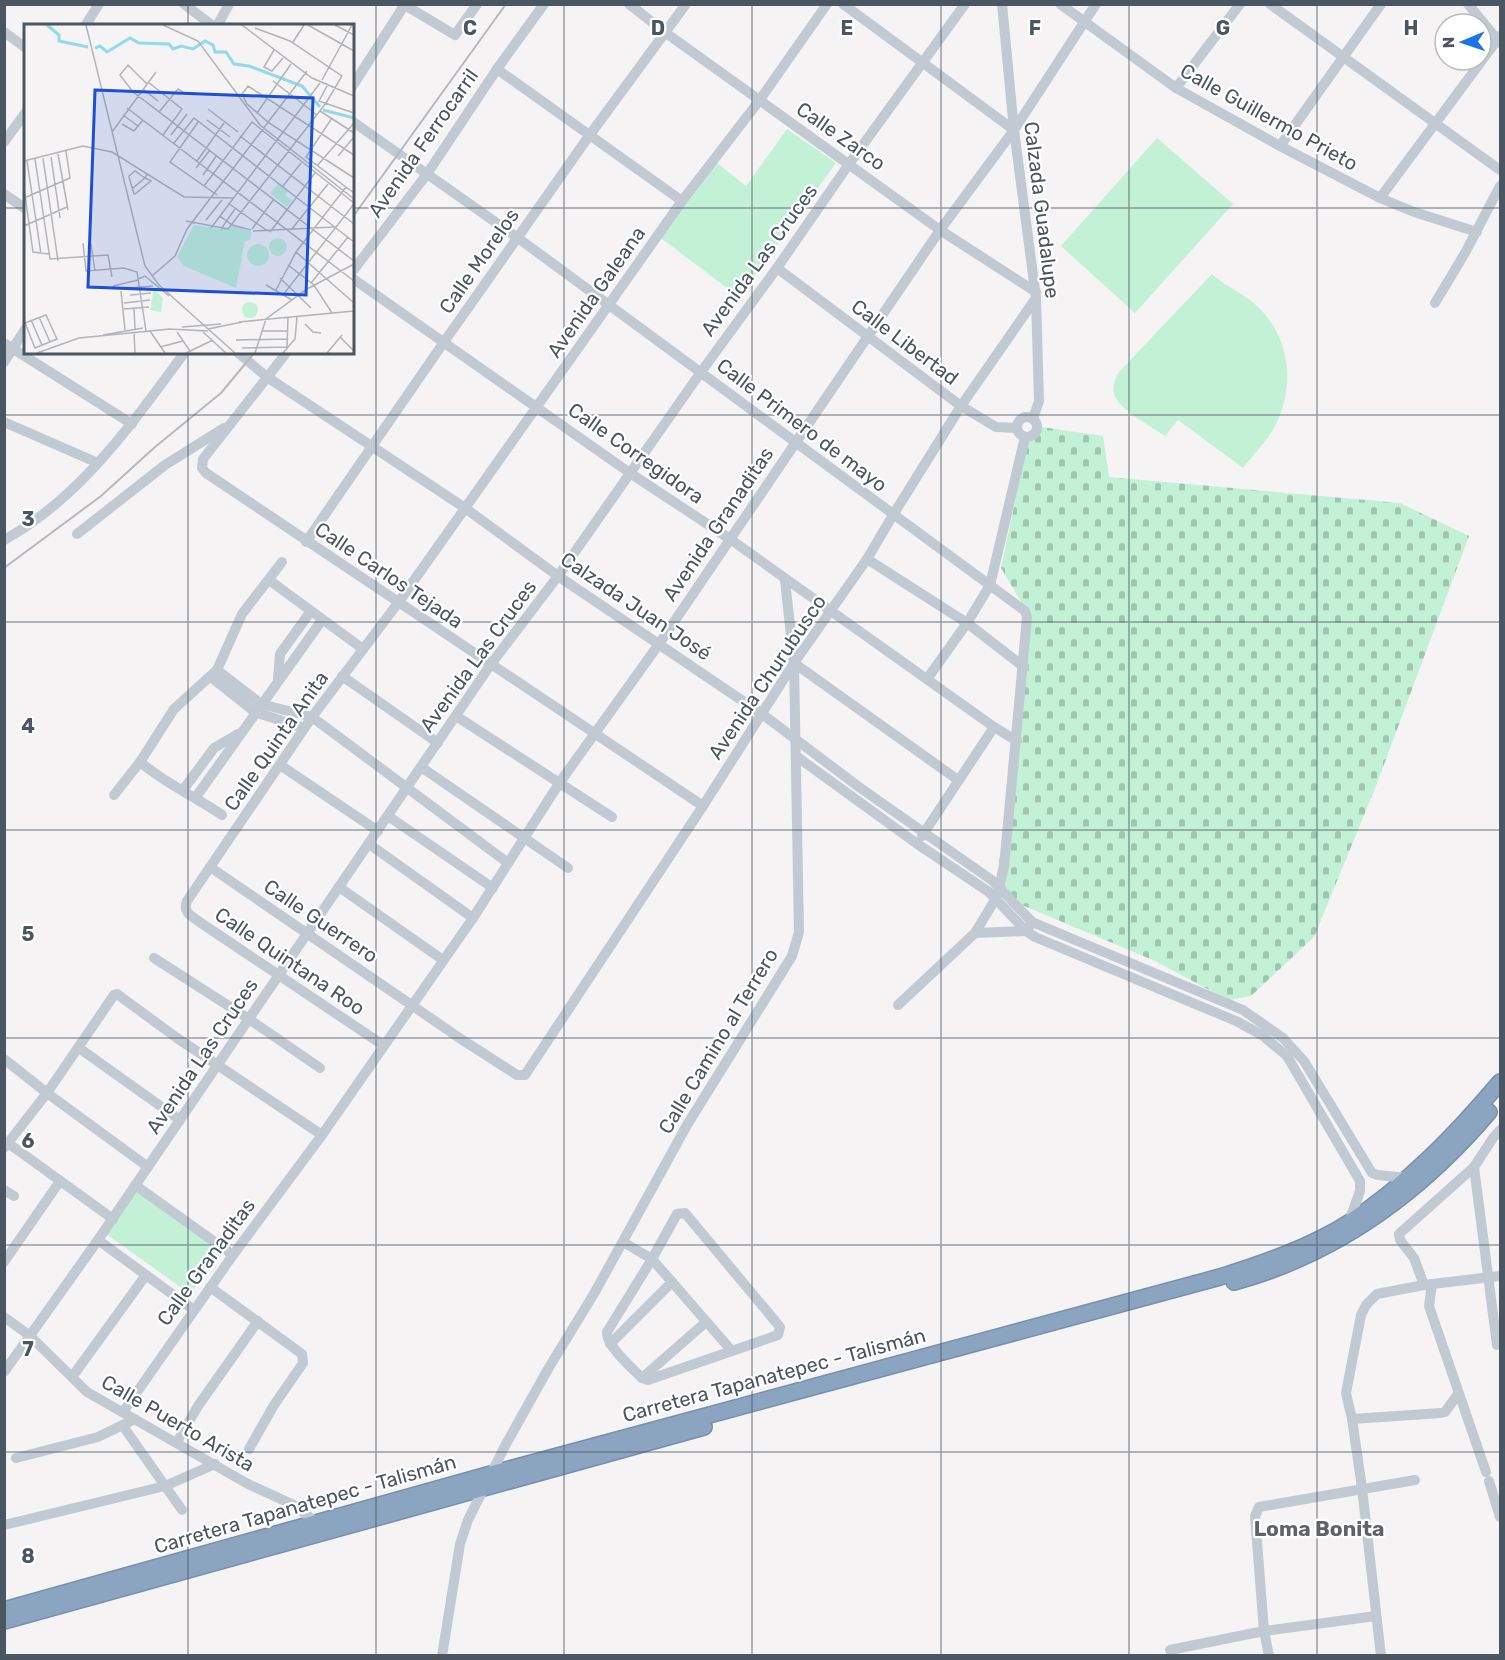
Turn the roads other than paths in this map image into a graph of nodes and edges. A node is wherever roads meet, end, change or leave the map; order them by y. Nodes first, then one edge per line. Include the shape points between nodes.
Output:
1 (99, 4) edge
2 (184, 4) edge
3 (229, 4) edge
4 (477, 4) edge
5 (544, 4) edge
6 (629, 4) edge
7 (686, 4) edge
8 (827, 4) edge
9 (843, 4) edge
10 (965, 4) edge
11 (1002, 4) edge
12 (1060, 4) edge
13 (1096, 4) edge
14 (1240, 4) edge
15 (1270, 4) edge
16 (1381, 4) edge
17 (1468, 4) edge
18 (404, 5) edge
19 (1083, 22) junction
20 (86, 24) edge
21 (212, 24) edge
22 (216, 24) edge
23 (4, 32) edge
24 (666, 33) junction
25 (1499, 40) edge
26 (24, 47) edge
27 (1343, 57) junction
28 (924, 62) junction
29 (497, 69) junction
30 (354, 84) edge
31 (1176, 88) junction
32 (759, 101) junction
33 (24, 115) edge
34 (354, 123) edge
35 (1434, 124) junction
36 (1014, 130) junction
37 (589, 136) junction
38 (4, 142) edge
39 (1280, 146) junction
40 (849, 164) junction
41 (1500, 170) edge
42 (427, 174) junction
43 (1500, 186) edge
44 (4, 194) edge
45 (1380, 198) junction
46 (682, 201) junction
47 (24, 208) edge
48 (940, 230) junction
49 (1477, 232) junction
50 (518, 238) junction
51 (777, 268) junction
52 (354, 269) edge
53 (354, 279) edge
54 (1036, 295) junction
55 (1435, 303) dead end
56 (609, 306) junction
57 (24, 330) edge
58 (868, 337) junction
59 (444, 342) junction
60 (9, 346) edge
61 (184, 354) edge
62 (239, 354) edge
63 (285, 354) edge
64 (4, 362) edge
65 (701, 372) junction
66 (267, 377) junction
67 (537, 406) junction
68 (961, 406) junction
69 (1033, 419) junction
70 (234, 421) junction
71 (4, 422) edge
72 (132, 424) junction
73 (1021, 432) junction
74 (795, 443) junction
75 (372, 446) junction
76 (98, 463) junction
77 (630, 473) junction
78 (465, 508) junction
79 (892, 515) junction
80 (77, 534) dead end
81 (730, 539) junction
82 (4, 540) edge
83 (306, 542) junction
84 (867, 559) junction
85 (282, 562) dead end
86 (558, 576) junction
87 (269, 580) junction
88 (785, 580) junction
89 (990, 585) junction
90 (398, 603) junction
91 (311, 611) junction
92 (832, 612) junction
93 (321, 620) junction
94 (967, 622) junction
95 (659, 644) junction
96 (363, 649) junction
97 (794, 663) junction
98 (491, 664) junction
99 (1024, 667) junction
100 (214, 674) junction
101 (342, 676) junction
102 (927, 679) junction
103 (278, 681) junction
104 (258, 708) junction
105 (762, 714) junction
106 (456, 716) junction
107 (312, 717) junction
108 (994, 727) junction
109 (304, 728) junction
110 (241, 732) junction
111 (595, 735) junction
112 (795, 740) junction
113 (1017, 741) junction
114 (438, 743) junction
115 (795, 756) junction
116 (140, 762) junction
117 (280, 765) junction
118 (421, 767) junction
119 (958, 780) junction
120 (560, 782) junction
121 (406, 789) junction
122 (183, 790) junction
123 (114, 795) dead end
124 (196, 797) junction
125 (703, 806) junction
126 (222, 815) dead end
127 (388, 816) junction
128 (612, 816) dead end
129 (378, 831) junction
130 (925, 832) junction
131 (525, 838) junction
132 (916, 843) junction
133 (369, 844) junction
134 (508, 863) junction
135 (210, 867) junction
136 (568, 868) dead end
137 (1000, 886) junction
138 (339, 887) junction
139 (493, 888) junction
140 (1002, 900) junction
141 (187, 901) joint
142 (473, 918) junction
143 (1029, 926) junction
144 (308, 933) junction
145 (975, 933) junction
146 (154, 958) dead end
147 (443, 960) junction
148 (279, 975) junction
149 (412, 1004) junction
150 (897, 1005) dead end
151 (249, 1019) junction
152 (383, 1045) junction
153 (79, 1048) junction
154 (4, 1059) edge
155 (217, 1065) junction
156 (320, 1068) dead end
157 (525, 1075) joint
158 (1500, 1082) edge
159 (47, 1093) junction
160 (1500, 1098) edge
161 (180, 1120) junction
162 (4, 1128) edge
163 (1500, 1130) edge
164 (322, 1135) junction
165 (9, 1142) edge
166 (148, 1167) junction
167 (1474, 1167) junction
168 (1372, 1173) junction
169 (1408, 1178) junction
170 (1360, 1180) junction
171 (60, 1181) junction
172 (135, 1185) junction
173 (112, 1219) junction
174 (1349, 1222) junction
175 (98, 1240) junction
176 (623, 1242) junction
177 (232, 1255) junction
178 (652, 1259) junction
179 (4, 1262) edge
180 (146, 1275) junction
181 (1500, 1276) edge
182 (1487, 1278) junction
183 (672, 1282) junction
184 (1428, 1285) junction
185 (210, 1287) junction
186 (194, 1310) junction
187 (4, 1317) edge
188 (258, 1322) junction
189 (706, 1322) junction
190 (29, 1335) junction
191 (610, 1344) junction
192 (1497, 1345) dead end
193 (731, 1350) junction
194 (4, 1372) edge
195 (72, 1377) junction
196 (642, 1378) junction
197 (1458, 1394) junction
198 (123, 1412) junction
199 (135, 1419) junction
200 (1352, 1419) junction
201 (123, 1426) junction
202 (177, 1443) junction
203 (249, 1449) dead end
204 (16, 1458) dead end
205 (215, 1464) junction
206 (1415, 1480) dead end
207 (488, 1481) junction
208 (165, 1486) junction
209 (1362, 1488) junction
210 (182, 1510) dead end
211 (1500, 1517) edge
212 (317, 1523) junction
213 (4, 1525) edge
214 (4, 1610) edge
215 (1377, 1616) junction
216 (4, 1621) edge
217 (1264, 1631) junction
218 (1170, 1650) dead end
219 (442, 1656) edge
220 (1269, 1656) edge
221 (1381, 1656) edge

1 - 20 street
2 - 21 street
3 - 22 street
4 - 18 street via 455,35
5 - 29 street, Avenida Ferrocarril
6 - 24 street, Calle Zarco
7 - 24 street, Calle Morelos
8 - 32 street, Avenida Galeana
9 - 28 street
10 - 28 street, Avenida Las Cruces
11 - 36 street, Calzada Guadalupe
12 - 19 street, Calle Guillermo Prieto
13 - 19 street, Avenida Granaditas
14 - 31 street
15 - 27 street
16 - 27 street
17 - 25 street
18 - 30 street
19 - 31 street, Calle Guillermo Prieto
19 - 36 street, Avenida Granaditas
23 - 26 street
24 - 32 street, Calle Zarco
24 - 37 street, Calle Morelos
25 - 35 street
27 - 35 street
27 - 39 street
28 - 36 street
28 - 40 street, Avenida Las Cruces
29 - 37 street
29 - 42 street, Avenida Ferrocarril
31 - 39 street, Calle Guillermo Prieto
32 - 40 street, Calle Zarco
32 - 46 street, Avenida Galeana
33 - 38 street
34 - 42 street, Calle Primero de mayo
35 - 41 street
35 - 45 street
36 - 48 street, Avenida Granaditas
36 - 54 street, Calzada Guadalupe
37 - 46 street
37 - 50 street, Calle Morelos
39 - 45 street, Calle Guillermo Prieto
40 - 48 street, Calle Zarco
40 - 51 street, Avenida Las Cruces
42 - 50 street, Calle Primero de mayo
42 - 52 street, Avenida Ferrocarril
43 - 49 street
44 - 47 street
45 - 49 street, Calle Guillermo Prieto
46 - 56 street, Avenida Galeana
48 - 54 street, Calle Zarco
48 - 58 street, Avenida Granaditas
49 - 55 street
50 - 56 street, Calle Primero de mayo
50 - 59 street, Calle Morelos
51 - 58 street, Calle Libertad
51 - 65 street, Avenida Las Cruces
53 - 59 street, Calle Corregidora
54 - 68 street, Avenida Churubusco
54 - 69 street, Calzada Guadalupe via 1039,401
56 - 65 street, Calle Primero de mayo
56 - 67 street, Avenida Galeana
57 - 60 street
58 - 68 street, Calle Libertad
58 - 74 street, Avenida Granaditas
59 - 67 street, Calle Corregidora
59 - 75 street, Calle Morelos
60 - 64 street
60 - 72 street
61 - 72 street
62 - 66 street, Calzada Juan José
63 - 66 street
65 - 74 street, Calle Primero de mayo
65 - 77 street, Avenida Las Cruces
66 - 70 street
66 - 75 street, Calzada Juan José
67 - 77 street, Calle Corregidora
67 - 78 street, Avenida Galeana
68 - 73 street, Calle Libertad via 996,427
68 - 79 street, Avenida Churubusco
69 - 73 street via 1021,419
69 - 73 street via 1036,431 1031,436
70 - 80 street via 165,465
70 - 83 street, Calle Carlos Tejada via 202,459 202,468
71 - 76 street
72 - 76 street
73 - 89 street
74 - 79 street, Calle Primero de mayo
74 - 81 street, Avenida Granaditas
75 - 78 street, Calzada Juan José
75 - 83 street, Calle Morelos
76 - 82 street via 64,499
77 - 81 street, Calle Corregidora
77 - 86 street, Avenida Las Cruces
78 - 86 street, Calzada Juan José
78 - 90 street, Avenida Galeana
79 - 84 street, Avenida Churubusco
79 - 89 street, Calle Primero de mayo
81 - 88 street, Calle Corregidora
81 - 95 street, Avenida Granaditas
83 - 90 street, Calle Carlos Tejada
84 - 92 street, Avenida Churubusco
84 - 94 street
85 - 87 street
86 - 95 street, Calzada Juan José
86 - 98 street, Avenida Las Cruces
87 - 91 street
87 - 100 street via 242,614
88 - 92 street, Calle Corregidora
88 - 97 street, Calle Camino al Terrero
89 - 94 street
89 - 99 street, Calle Primero de mayo via 1028,617
90 - 96 street, Calle Quinta Anita
90 - 98 street, Calle Carlos Tejada
91 - 93 street
91 - 103 street via 280,654
92 - 97 street, Avenida Churubusco
92 - 102 street, Calle Corregidora
93 - 96 street
93 - 103 street
94 - 99 street
94 - 102 street
95 - 105 street, Calzada Juan José
95 - 111 street, Avenida Granaditas
96 - 101 street, Calle Quinta Anita
97 - 105 street, Avenida Churubusco
97 - 112 street, Calle Camino al Terrero
97 - 119 street
98 - 106 street, Avenida Las Cruces
98 - 111 street, Calle Carlos Tejada
99 - 113 street
100 - 104 street
100 - 116 street via 174,709
101 - 107 street, Calle Quinta Anita
101 - 114 street
102 - 108 street, Calle Corregidora
103 - 104 street
104 - 107 street
104 - 109 street
104 - 110 street
105 - 112 street, Calzada Juan José
105 - 125 street, Avenida Churubusco
106 - 114 street, Avenida Las Cruces
106 - 120 street
107 - 109 street, Calle Quinta Anita
107 - 121 street
108 - 113 street, Calle Corregidora
108 - 119 street
109 - 117 street, Calle Quinta Anita
110 - 122 street via 214,748
110 - 124 street
111 - 120 street, Avenida Granaditas
111 - 125 street, Calle Carlos Tejada
112 - 115 street, Calle Camino al Terrero
112 - 130 street, Calzada Juan José
113 - 137 street
114 - 118 street, Avenida Las Cruces
115 - 132 street
115 - 176 street, Calle Camino al Terrero via 799,932 792,956 687,1125
116 - 122 street
116 - 123 street
117 - 129 street
117 - 135 street, Calle Quinta Anita
118 - 121 street, Avenida Las Cruces
118 - 131 street
119 - 130 street
120 - 128 street
120 - 131 street, Avenida Granaditas
121 - 127 street, Avenida Las Cruces
121 - 134 street
122 - 124 street
124 - 126 street
125 - 157 street, Avenida Churubusco
127 - 129 street, Avenida Las Cruces
127 - 139 street
129 - 133 street, Avenida Las Cruces
130 - 132 street
130 - 137 street, Calzada Juan José
131 - 134 street, Avenida Granaditas
131 - 136 street
132 - 140 street
133 - 138 street, Avenida Las Cruces
133 - 142 street
134 - 139 street, Avenida Granaditas
135 - 141 street, Calle Quinta Anita
135 - 144 street, Calle Guerrero
137 - 140 street
138 - 144 street, Avenida Las Cruces
138 - 147 street
139 - 142 street, Avenida Granaditas
140 - 143 street
140 - 145 street
141 - 148 street, Calle Quintana Roo via 184,907 193,917
142 - 147 street, Avenida Granaditas
143 - 145 street
143 - 168 street via 1243,1010 1282,1038 1304,1061
143 - 170 street via 1035,937 1262,1035 1287,1056
144 - 148 street, Avenida Las Cruces
144 - 149 street, Calle Guerrero
145 - 150 street
146 - 151 street
147 - 149 street, Avenida Granaditas
148 - 151 street, Avenida Las Cruces
148 - 152 street, Calle Quintana Roo
149 - 152 street, Avenida Granaditas
149 - 157 street, Calle Guerrero via 517,1075
151 - 155 street, Avenida Las Cruces
151 - 156 street
152 - 164 street, Calle Granaditas
153 - 155 street via 117,994
153 - 159 street
153 - 161 street
154 - 159 street
155 - 161 street, Avenida Las Cruces
155 - 164 street
158 - 169 highway, Carretera Tapanatepec - Talismán via 1468,1120
159 - 165 street
159 - 166 street
160 - 207 highway, Carretera Tapanatepec - Talismán via 1465,1140 1406,1196 1321,1250 1255,1277
161 - 166 street, Avenida Las Cruces
162 - 165 street
163 - 167 street
164 - 177 street, Calle Granaditas
165 - 171 street
166 - 172 street, Avenida Las Cruces
167 - 182 street
167 - 184 street via 1399,1234
168 - 169 street
168 - 170 street
169 - 174 highway, Carretera Tapanatepec - Talismán
170 - 174 street
171 - 173 street
171 - 179 street
172 - 173 street, Avenida Las Cruces
172 - 177 street
173 - 175 street, Avenida Las Cruces
174 - 207 highway, Carretera Tapanatepec - Talismán via 1261,1264 1220,1277
175 - 180 street
175 - 190 street, Avenida Las Cruces
176 - 178 street
176 - 207 street, Calle Camino al Terrero
177 - 185 street, Calle Granaditas
178 - 183 street
178 - 191 street via 607,1332
178 - 193 street via 677,1214 685,1213 780,1327 778,1335
180 - 186 street
180 - 195 street
181 - 182 street
182 - 184 street
182 - 192 street
183 - 189 street
183 - 191 street
184 - 197 street via 1429,1306
184 - 200 street via 1377,1294 1360,1315 1346,1393
185 - 186 street, Calle Granaditas
185 - 188 street
186 - 198 street, Calle Granaditas
187 - 190 street, Calle Puerto Arista
188 - 202 street via 198,1406
188 - 203 street via 302,1354 303,1364
189 - 193 street
189 - 196 street
190 - 194 street, Avenida Las Cruces
190 - 195 street, Calle Puerto Arista
191 - 196 street
193 - 196 street via 648,1380
195 - 198 street, Calle Puerto Arista via 87,1392
197 - 200 street via 1441,1413
197 - 211 street
198 - 199 street, Calle Puerto Arista
199 - 201 street
199 - 202 street, Calle Puerto Arista
200 - 209 street
201 - 204 street via 98,1437
201 - 208 street
202 - 205 street, Calle Puerto Arista
205 - 208 street
205 - 212 street, Calle Puerto Arista via 294,1505
206 - 209 street
207 - 212 highway, Carretera Tapanatepec - Talismán
207 - 216 highway, Carretera Tapanatepec - Talismán
207 - 219 street, Calle Camino al Terrero via 460,1544
208 - 210 street
208 - 213 street
209 - 215 street
209 - 217 street via 1259,1508 1255,1516
212 - 214 highway, Carretera Tapanatepec - Talismán
215 - 217 street
215 - 221 street
217 - 218 street
217 - 220 street

